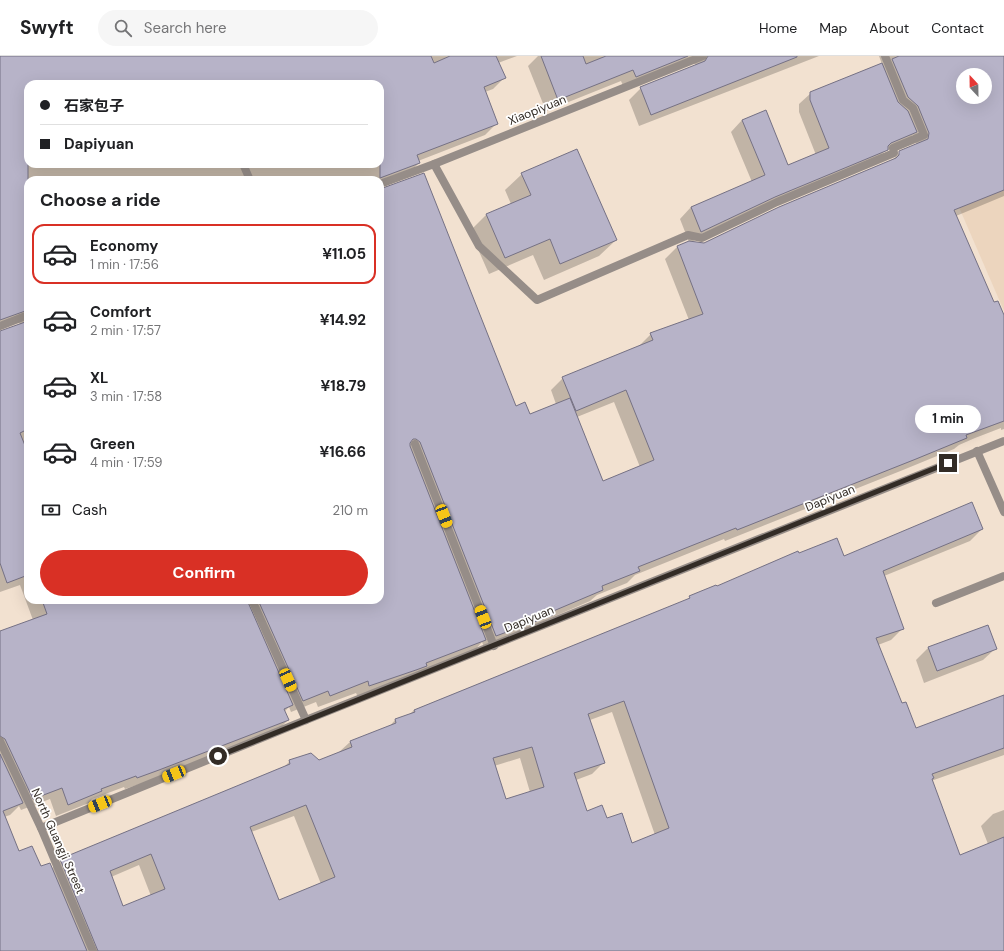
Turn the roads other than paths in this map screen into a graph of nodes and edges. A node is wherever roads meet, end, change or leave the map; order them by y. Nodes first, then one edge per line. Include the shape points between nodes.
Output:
1 (703, 56) edge
2 (885, 56) edge
3 (434, 164) junction
4 (384, 183) edge
5 (24, 317) edge
6 (0, 326) edge
7 (1004, 441) edge
8 (415, 444) dead end
9 (977, 452) junction
10 (1003, 508) edge
11 (1004, 576) edge
12 (936, 603) dead end
13 (254, 604) edge
14 (494, 646) junction
15 (306, 720) junction
16 (0, 741) edge
17 (41, 828) junction
18 (93, 951) edge

1 - 3 street, Xiaopiyuan
2 - 3 street via 903,100 913,108 924,135 893,148 894,153 777,202 702,238 688,235 537,300 479,246
3 - 4 street, Xiaopiyuan
5 - 6 street
7 - 9 street, Dapiyuan
8 - 14 street
9 - 10 street
9 - 14 street, Dapiyuan
11 - 12 street
13 - 15 street
14 - 15 street, Dapiyuan
15 - 17 street, Dapiyuan
16 - 17 street, North Guangji Street
17 - 18 street, North Guangji Street

